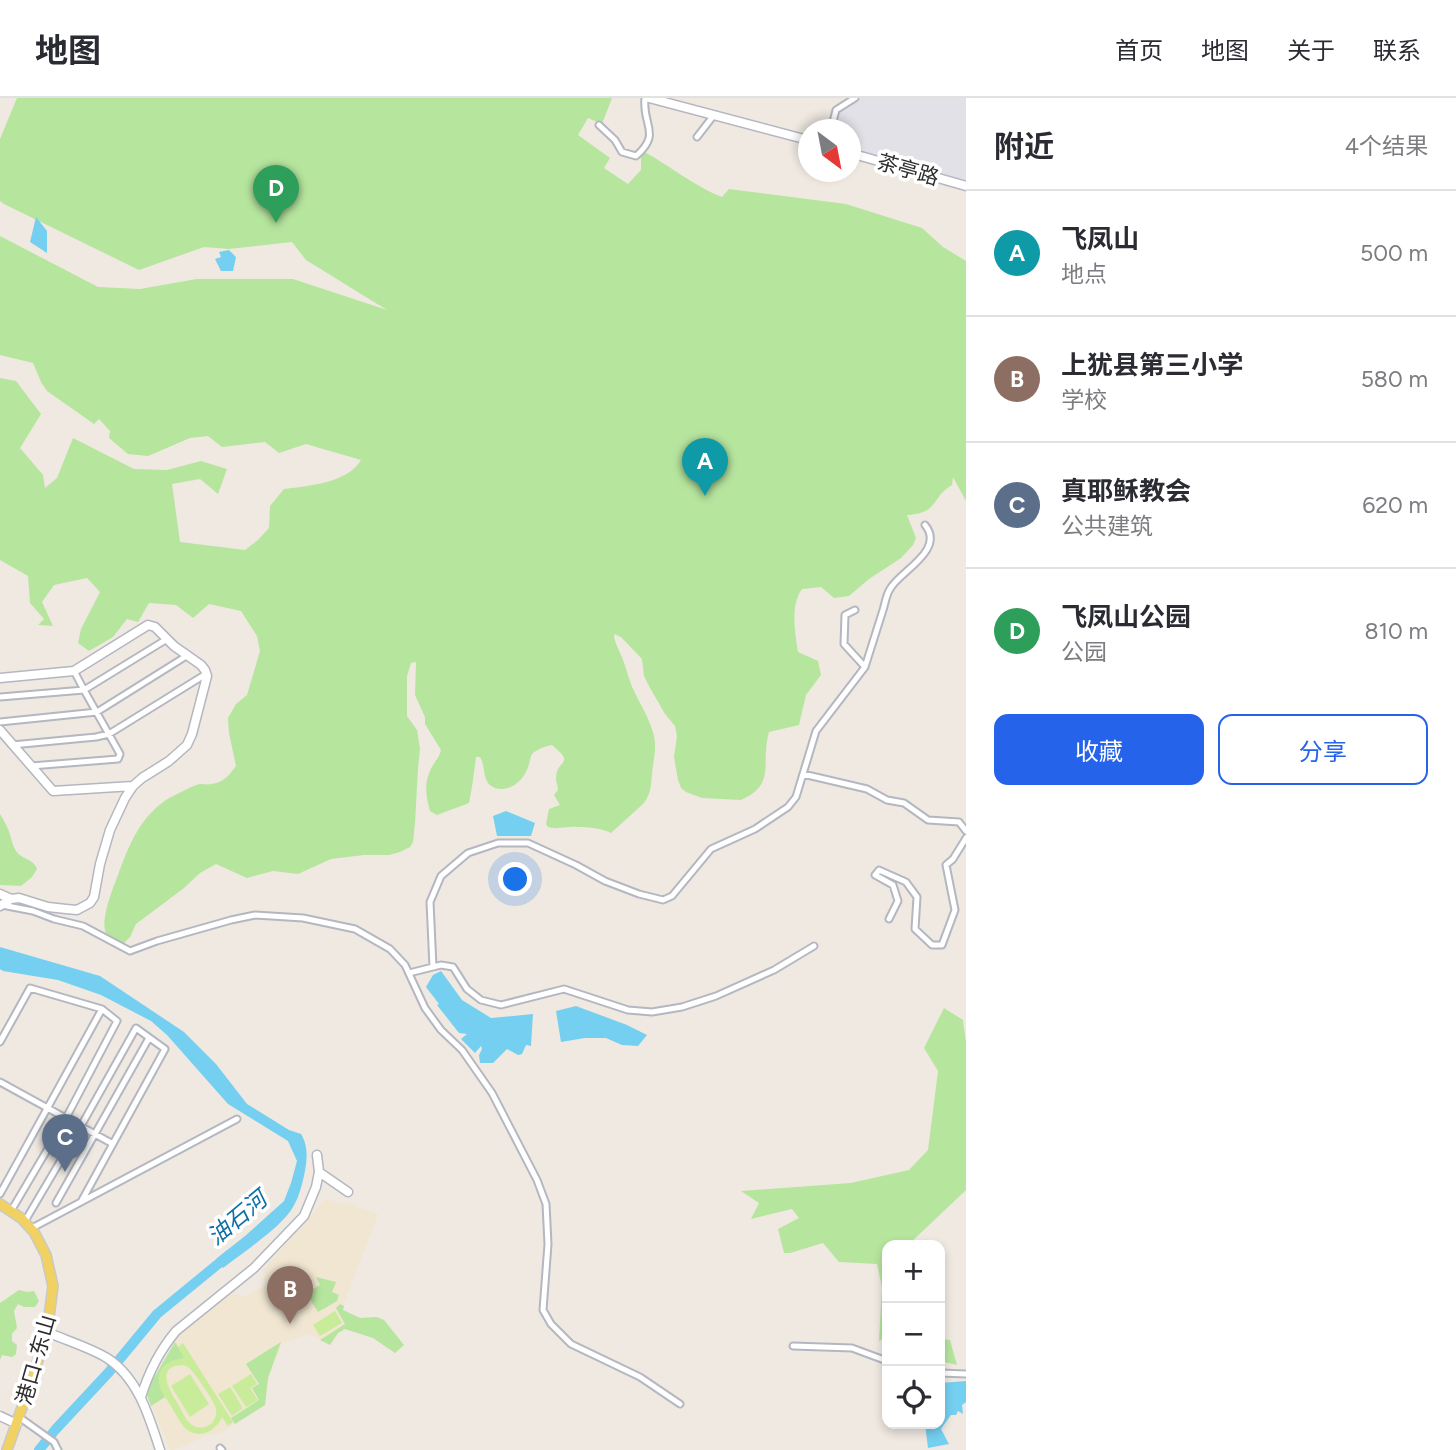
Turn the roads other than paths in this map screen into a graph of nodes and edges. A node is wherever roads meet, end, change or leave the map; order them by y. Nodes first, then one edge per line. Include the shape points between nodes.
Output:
1 (647, 98) edge
2 (855, 98) edge
3 (714, 115) junction
4 (833, 119) edge
5 (598, 125) dead end
6 (697, 137) dead end
7 (798, 137) edge
8 (861, 156) edge
9 (966, 186) edge
10 (925, 525) dead end
11 (855, 610) dead end
12 (167, 639) junction
13 (188, 655) junction
14 (865, 667) junction
15 (74, 671) junction
16 (206, 674) junction
17 (0, 678) edge
18 (84, 690) junction
19 (0, 697) edge
20 (97, 712) junction
21 (0, 722) edge
22 (0, 730) edge
23 (109, 734) junction
24 (12, 745) junction
25 (31, 766) junction
26 (803, 774) junction
27 (133, 786) junction
28 (966, 831) edge
29 (966, 838) edge
30 (0, 894) edge
31 (10, 899) junction
32 (1, 905) edge
33 (889, 919) dead end
34 (814, 946) dead end
35 (433, 967) junction
36 (409, 973) junction
37 (102, 1009) junction
38 (149, 1038) junction
39 (0, 1042) edge
40 (0, 1082) edge
41 (47, 1108) junction
42 (66, 1118) junction
43 (237, 1119) dead end
44 (81, 1126) junction
45 (95, 1134) junction
46 (113, 1144) junction
47 (317, 1155) dead end
48 (319, 1172) junction
49 (348, 1192) dead end
50 (0, 1194) edge
51 (81, 1202) junction
52 (55, 1203) dead end
53 (0, 1205) edge
54 (11, 1211) junction
55 (24, 1221) junction
56 (32, 1228) junction
57 (47, 1332) junction
58 (793, 1346) dead end
59 (882, 1359) edge
60 (945, 1373) edge
61 (966, 1374) edge
62 (141, 1396) junction
63 (680, 1404) dead end
64 (0, 1416) edge
65 (18, 1420) junction
66 (7, 1450) edge
67 (58, 1450) edge
68 (160, 1450) edge

1 - 3 street
1 - 5 street via 643,108 650,140 636,156 622,152
2 - 4 street via 835,110
3 - 6 street
3 - 7 street
8 - 9 street, 茶亭路
10 - 14 street via 931,532 929,546 890,588
11 - 14 street via 845,615 844,644
12 - 13 street
12 - 15 street via 148,625
12 - 18 street
13 - 16 street
13 - 20 street
14 - 26 street via 816,731
15 - 17 street
15 - 18 street
16 - 23 street
16 - 27 street via 187,745
18 - 19 street
18 - 20 street
20 - 21 street
20 - 23 street
22 - 24 street
23 - 24 street
23 - 25 street via 120,754 118,760
24 - 25 street
25 - 27 street via 53,791
26 - 28 street via 867,789 904,803 928,820 959,822
26 - 35 street via 788,807 755,829 711,849 663,901 605,881 528,843 498,843 468,853 441,876 430,902
27 - 31 street via 110,830 90,902 77,909
29 - 33 street via 946,865 955,910 942,945 932,945 915,929 917,897 906,882 879,870 875,875 892,885 898,901
30 - 31 street
31 - 32 street
32 - 36 street via 83,926 130,951 255,915 303,918 355,929 390,949
34 - 35 street via 775,970 716,996 652,1013 564,989 501,1005 481,1000 467,989 453,967
35 - 36 street
36 - 63 street via 425,1008 492,1093 537,1180 546,1204 543,1310 551,1324 571,1343 640,1377
37 - 39 street via 30,988
37 - 41 street
37 - 42 street via 117,1021
38 - 44 street via 136,1028
38 - 45 street
38 - 46 street via 165,1049
40 - 41 street
41 - 42 street
41 - 50 street
42 - 44 street
42 - 54 street
43 - 51 street
44 - 45 street
44 - 55 street
45 - 46 street
45 - 52 street
46 - 51 street
47 - 48 street
48 - 49 street
48 - 62 street via 304,1216 254,1268 176,1331
51 - 56 street
53 - 54 main road, 港口-东山
54 - 55 main road, 港口-东山
55 - 56 main road, 港口-东山
56 - 57 main road, 港口-东山 via 51,1274
57 - 62 street via 106,1357
57 - 65 main road, 港口-东山
58 - 59 street via 852,1348
60 - 61 street
62 - 68 street
64 - 65 street
65 - 66 main road, 港口-东山
65 - 67 street via 54,1442

